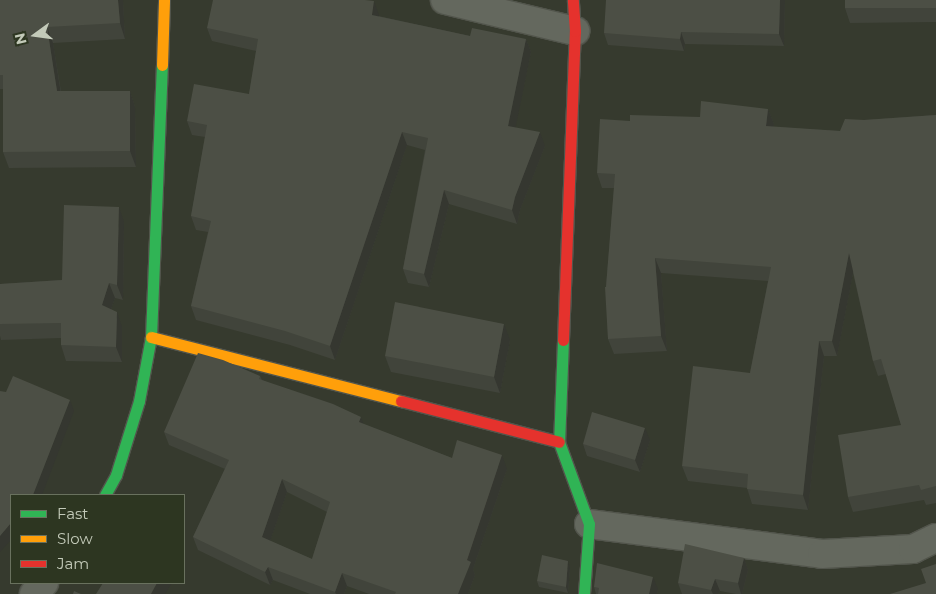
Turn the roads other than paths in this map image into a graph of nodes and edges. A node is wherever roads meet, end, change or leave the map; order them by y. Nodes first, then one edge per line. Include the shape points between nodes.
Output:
1 (164, 0) edge
2 (445, 0) edge
3 (573, 0) edge
4 (574, 32) junction
5 (151, 337) junction
6 (559, 442) junction
7 (106, 494) edge
8 (589, 524) junction
9 (936, 538) edge
10 (43, 584) edge
11 (34, 594) edge
12 (584, 594) edge

1 - 5 street
2 - 4 street
3 - 4 street
4 - 6 street
5 - 6 street
5 - 7 street via 138,401 116,475
6 - 8 street
8 - 9 street via 822,554 912,549
8 - 12 street
10 - 11 street

